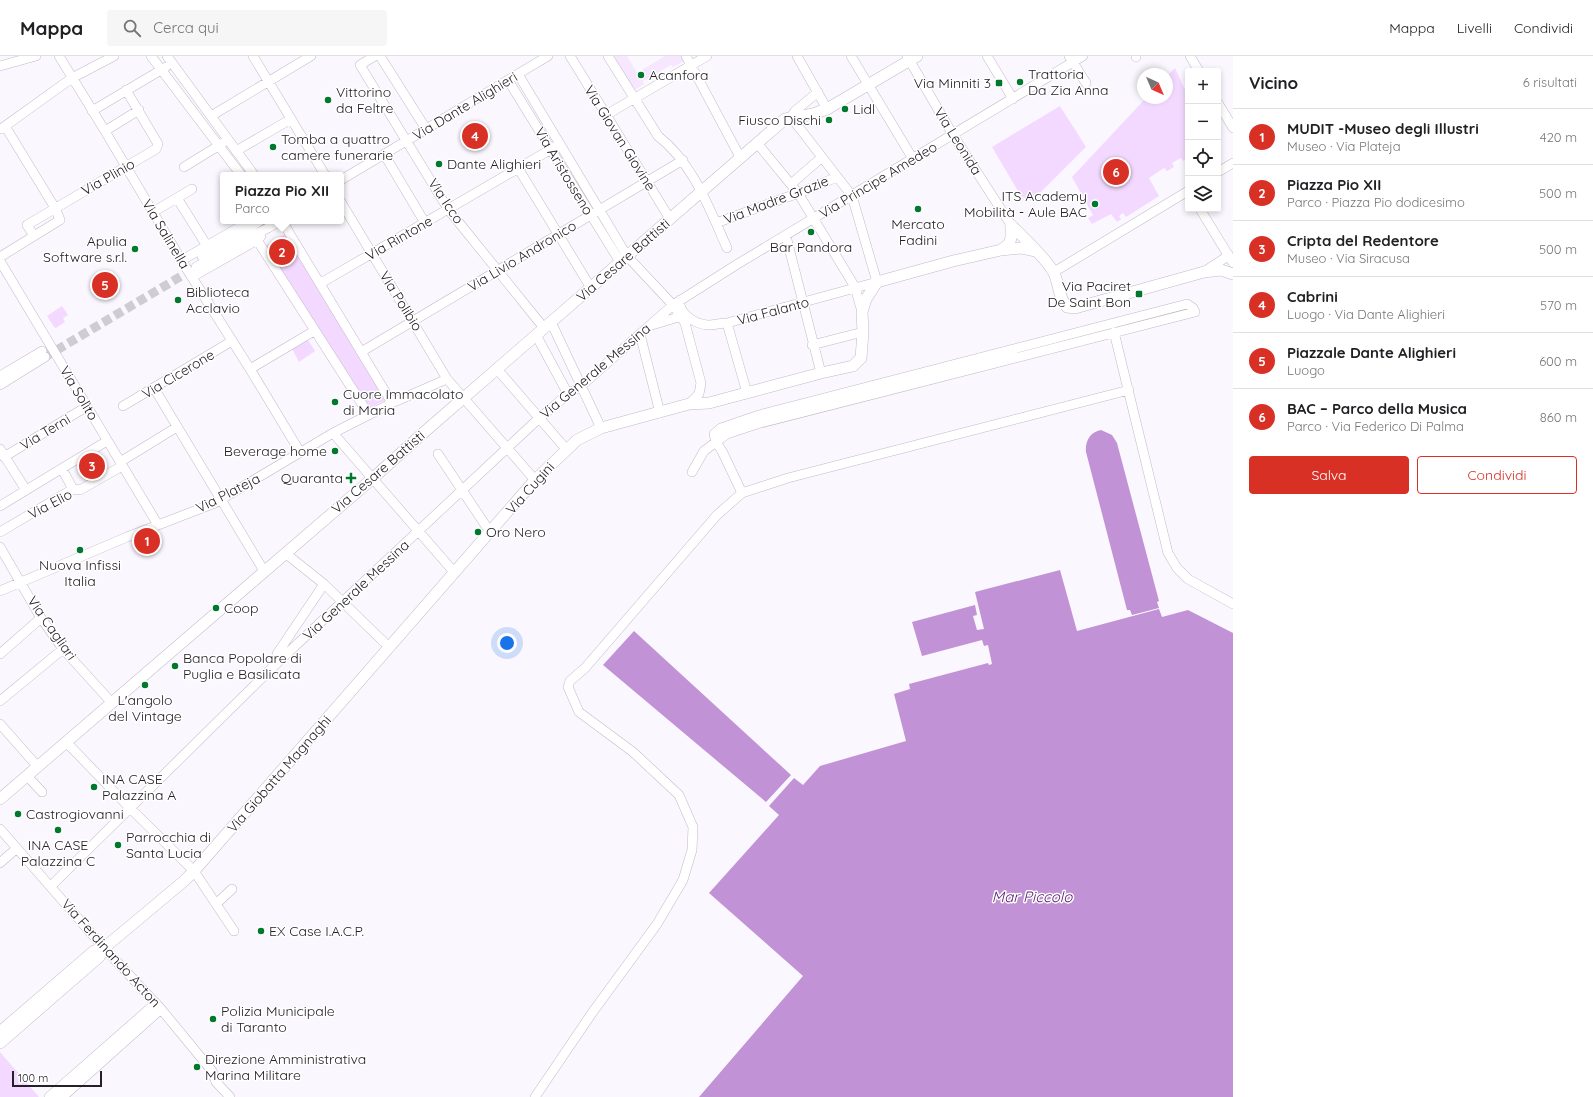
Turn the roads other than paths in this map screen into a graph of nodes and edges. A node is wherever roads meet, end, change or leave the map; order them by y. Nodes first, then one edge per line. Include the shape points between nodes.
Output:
1 (36, 56) edge
2 (59, 56) edge
3 (114, 56) edge
4 (151, 56) edge
5 (253, 56) edge
6 (311, 56) edge
7 (375, 56) edge
8 (380, 56) edge
9 (548, 56) edge
10 (570, 56) edge
11 (608, 56) edge
12 (686, 56) edge
13 (707, 56) edge
14 (797, 56) edge
15 (850, 56) edge
16 (987, 56) edge
17 (1083, 56) edge
18 (1190, 56) edge
19 (911, 57) edge
20 (169, 59) edge
21 (1071, 59) edge
22 (691, 65) junction
23 (0, 66) edge
24 (1197, 68) edge
25 (160, 70) junction
26 (518, 74) junction
27 (72, 78) junction
28 (508, 80) junction
29 (269, 82) junction
30 (1086, 83) dead end
31 (868, 85) junction
32 (126, 90) junction
33 (191, 90) junction
34 (818, 92) junction
35 (182, 97) junction
36 (634, 98) junction
37 (1013, 99) junction
38 (1219, 104) edge
39 (827, 109) junction
40 (139, 110) junction
41 (92, 111) junction
42 (606, 115) junction
43 (211, 116) junction
44 (791, 117) junction
45 (291, 119) junction
46 (2, 128) edge
47 (1233, 128) edge
48 (426, 129) junction
49 (105, 130) junction
50 (953, 135) junction
51 (228, 139) junction
52 (407, 140) junction
53 (757, 143) junction
54 (560, 144) junction
55 (219, 146) junction
56 (550, 149) junction
57 (236, 151) junction
58 (384, 154) junction
59 (740, 157) junction
60 (822, 158) junction
61 (913, 159) junction
62 (683, 160) junction
63 (1233, 163) edge
64 (126, 166) junction
65 (184, 167) dead end
66 (518, 168) junction
67 (1221, 170) edge
68 (239, 172) edge
69 (252, 172) edge
70 (323, 172) edge
71 (837, 177) junction
72 (344, 178) edge
73 (647, 182) junction
74 (791, 184) junction
75 (192, 189) dead end
76 (701, 191) junction
77 (798, 193) junction
78 (1185, 193) edge
79 (852, 196) junction
80 (177, 198) junction
81 (344, 207) edge
82 (55, 208) junction
83 (448, 209) junction
84 (600, 210) junction
85 (153, 212) junction
86 (1202, 212) edge
87 (591, 216) junction
88 (670, 219) junction
89 (814, 219) junction
90 (425, 223) junction
91 (716, 223) junction
92 (245, 224) edge
93 (256, 224) edge
94 (275, 224) edge
95 (283, 224) edge
96 (1011, 225) junction
97 (268, 228) junction
98 (558, 235) junction
99 (34, 236) junction
100 (786, 236) junction
101 (257, 240) junction
102 (207, 246) junction
103 (728, 248) dead end
104 (1001, 250) junction
105 (372, 254) junction
106 (1228, 254) junction
107 (1040, 255) junction
108 (0, 257) edge
109 (623, 259) junction
110 (182, 260) junction
111 (0, 261) edge
112 (1233, 263) edge
113 (498, 271) junction
114 (1054, 272) junction
115 (1204, 272) junction
116 (1233, 274) edge
117 (192, 277) junction
118 (877, 282) junction
119 (321, 283) junction
120 (855, 287) junction
121 (591, 288) junction
122 (676, 303) junction
123 (803, 303) junction
124 (862, 312) junction
125 (682, 316) junction
126 (413, 321) junction
127 (699, 323) junction
128 (727, 323) junction
129 (650, 326) junction
130 (544, 328) junction
131 (314, 331) junction
132 (688, 332) junction
133 (863, 332) junction
134 (1114, 332) junction
135 (640, 334) junction
136 (232, 341) junction
137 (812, 345) junction
138 (361, 352) junction
139 (250, 369) junction
140 (496, 370) junction
141 (821, 373) junction
142 (0, 376) edge
143 (447, 379) junction
144 (0, 385) edge
145 (581, 386) junction
146 (154, 388) junction
147 (1128, 390) junction
148 (747, 393) junction
149 (568, 394) junction
150 (463, 398) junction
151 (392, 403) junction
152 (689, 404) junction
153 (123, 406) dead end
154 (86, 407) junction
155 (660, 412) junction
156 (369, 416) junction
157 (540, 418) junction
158 (177, 427) junction
159 (601, 428) junction
160 (333, 433) junction
161 (108, 441) junction
162 (716, 442) junction
163 (507, 448) junction
164 (566, 449) junction
165 (300, 452) junction
166 (2, 453) edge
167 (438, 454) dead end
168 (121, 464) junction
169 (62, 469) junction
170 (692, 472) dead end
171 (372, 479) junction
172 (535, 480) junction
173 (73, 489) junction
174 (26, 490) junction
175 (462, 490) junction
176 (742, 493) junction
177 (221, 500) junction
178 (0, 506) edge
179 (158, 525) junction
180 (419, 531) junction
181 (0, 532) edge
182 (490, 532) junction
183 (0, 547) edge
184 (285, 553) junction
185 (264, 572) junction
186 (454, 572) junction
187 (21, 583) junction
188 (324, 584) junction
189 (0, 591) edge
190 (343, 602) junction
191 (1233, 604) edge
192 (41, 618) junction
193 (391, 644) junction
194 (63, 649) junction
195 (0, 654) edge
196 (278, 662) junction
197 (0, 701) edge
198 (112, 703) junction
199 (0, 724) edge
200 (66, 742) junction
201 (38, 767) junction
202 (27, 776) junction
203 (42, 792) dead end
204 (0, 799) edge
205 (130, 808) junction
206 (0, 829) edge
207 (17, 848) junction
208 (0, 863) edge
209 (194, 871) junction
210 (51, 886) junction
211 (232, 889) dead end
212 (218, 902) junction
213 (234, 931) dead end
214 (104, 948) junction
215 (158, 1006) junction
216 (0, 1032) edge
217 (0, 1043) edge
218 (49, 1097) edge
219 (59, 1097) edge
220 (230, 1097) edge
221 (535, 1097) edge

1 - 23 street
2 - 27 street, Via Salinella
3 - 27 street
4 - 25 street
5 - 29 street
6 - 29 street
7 - 52 street, Via Icco via 360,65
8 - 48 street
9 - 26 street, Via Dante Alighieri
10 - 42 street, Via Giovan Giovine
11 - 36 street
12 - 22 street
13 - 22 street
14 - 34 street
15 - 31 street
16 - 37 street
17 - 21 street, Via Principe Amedeo
18 - 24 street
19 - 31 main road
19 - 50 street, Via Leonida
20 - 25 street
20 - 33 street
21 - 30 street
21 - 37 street, Via Principe Amedeo
22 - 36 street
22 - 59 street
25 - 32 street
25 - 35 street
26 - 28 street, Via Dante Alighieri
26 - 54 street, Via Aristosseno
27 - 41 street, Via Salinella
27 - 46 street
28 - 48 street, Via Dante Alighieri
28 - 56 street, Via Aristosseno
29 - 43 street
29 - 45 street
31 - 39 main road
31 - 61 street
32 - 40 street
32 - 41 street
33 - 35 street
33 - 43 street
34 - 39 street
34 - 44 street
35 - 55 street
36 - 42 street
36 - 62 street via 658,136
37 - 50 street, Via Principe Amedeo
38 - 47 street
39 - 44 main road
40 - 49 street
40 - 64 street, Via Plinio via 158,144 156,149
41 - 49 street, Via Salinella
42 - 73 street, Via Giovan Giovine
43 - 51 street
44 - 53 main road, Via Cesare Battisti via 785,119
44 - 60 street
45 - 57 street
45 - 70 street
46 - 82 street
48 - 52 street, Via Dante Alighieri
49 - 64 street, Via Salinella
50 - 61 street, Via Principe Amedeo
50 - 96 street, Via Leonida
51 - 55 street
51 - 57 street
52 - 58 street, Via Dante Alighieri
52 - 83 street, Via Icco
53 - 59 main road, Via Cesare Battisti
53 - 74 street
54 - 56 street, Via Rintone
54 - 84 street, Via Aristosseno
55 - 65 street
55 - 68 street
56 - 66 street, Via Rintone
56 - 87 street, Via Aristosseno
57 - 69 street
58 - 72 street, Via Dante Alighieri
58 - 90 street
59 - 76 main road, Via Cesare Battisti
60 - 71 street
60 - 74 street
61 - 79 street, Via Principe Amedeo
62 - 73 street, Via Livio Andronico
62 - 76 street
63 - 67 street
64 - 82 street, Via Plinio
64 - 85 street, Via Salinella
66 - 83 street, Via Rintone
66 - 98 street
71 - 77 street, Via Madre Grazie
71 - 79 street
73 - 84 street, Via Livio Andronico
73 - 88 street, Via Giovan Giovine
74 - 77 street
75 - 80 street
76 - 88 main road, Via Cesare Battisti
76 - 91 street
77 - 89 street
77 - 91 street, Via Madre Grazie
78 - 114 street
79 - 89 street, Via Principe Amedeo
79 - 118 street
80 - 85 street
80 - 102 street
81 - 105 street, Via Polibio
82 - 99 street via 60,220
82 - 99 street, Via Plinio via 27,225
83 - 90 street, Via Rintone
83 - 113 street, Via Icco
84 - 87 street, Via Livio Andronico
84 - 109 street, Via Aristosseno
85 - 110 street, Via Salinella
86 - 106 street
87 - 98 street, Via Livio Andronico
87 - 109 street, Via Aristosseno
88 - 109 main road, Via Cesare Battisti
89 - 100 street, Via Principe Amedeo
89 - 120 street
90 - 105 street, Via Rintone
91 - 103 street
92 - 102 street
93 - 97 street via 194,265
94 - 97 street
95 - 119 street
96 - 104 main road via 1009,244
96 - 107 main road
97 - 101 street
98 - 113 street, Via Livio Andronico
98 - 121 street
99 - 108 street
100 - 122 street, Via Principe Amedeo
100 - 123 street
101 - 117 street
101 - 131 street
102 - 110 street
104 - 107 main road, Via Falanto via 1021,248
104 - 118 main road, Via Falanto
105 - 119 street, Via Rintone
105 - 126 street, Via Polibio
106 - 112 street
106 - 115 street
107 - 114 main road
109 - 121 main road, Via Cesare Battisti
109 - 122 street
110 - 117 street, Via Salinella
111 - 154 street, Via Solìto
113 - 126 street, Via Livio Andronico
113 - 130 street, Via Icco
114 - 115 main road via 1063,304 1067,308
115 - 116 main road via 1221,270
117 - 136 street, Via Salinella
118 - 120 street, Via Falanto
118 - 124 main road via 866,299
119 - 138 street
120 - 123 street, Via Falanto
120 - 124 street
121 - 130 main road, Via Cesare Battisti
122 - 125 street
122 - 127 street via 689,319
122 - 129 street, Via Generale Messina
123 - 128 street, Via Falanto
123 - 137 street
124 - 133 main road, Via Cugini
125 - 129 street
125 - 132 street
126 - 138 street, Via Livio Andronico
126 - 143 street, Via Polibio
127 - 128 street, Via Falanto
127 - 132 street via 692,326
128 - 148 street
129 - 135 street, Via Generale Messina
130 - 140 main road, Via Cesare Battisti
130 - 145 street
130 - 149 street
131 - 139 street
131 - 156 street
132 - 152 street via 701,383 699,394
133 - 137 street
133 - 141 main road, Via Cugini via 861,358 853,366
134 - 147 street
134 - 162 street via 757,424 727,434
134 - 162 street via 1195,312 1187,304 759,415 721,428 714,434
135 - 145 street, Via Generale Messina
135 - 155 street
136 - 139 street, Via Salinella
136 - 146 street, Via Cicerone
137 - 141 street
138 - 151 street
139 - 165 street, Via Salinella
140 - 150 main road, Via Cesare Battisti
140 - 157 street
141 - 148 main road, Via Cugini
142 - 144 street via 43,354
143 - 150 street, Via Polibio
143 - 151 street, Via Plateja
145 - 149 street, Via Generale Messina
145 - 159 street
146 - 153 street, Via Cicerone
146 - 158 street
147 - 176 street via 788,478
147 - 191 street via 1168,553 1177,568 1188,579
148 - 152 main road, Via Cugini via 709,403
149 - 157 street, Via Generale Messina
150 - 163 street, Via Polibio
150 - 171 main road, Via Cesare Battisti
151 - 156 street, Via Plateja
152 - 155 main road, Via Cugini
154 - 161 street, Via Solìto
154 - 166 street, Via Terni
155 - 159 main road, Via Cugini
156 - 160 street, Via Plateja
157 - 163 street, Via Generale Messina
157 - 164 street
158 - 168 street, Via Elio
158 - 177 street
159 - 164 main road, Via Cugini via 576,440
160 - 165 street, Via Plateja
160 - 171 street
161 - 168 street, Via Solìto
161 - 169 street
162 - 170 street via 704,451
162 - 176 street
163 - 172 street, Via Polibio
163 - 175 street, Via Generale Messina
164 - 172 main road, Via Cugini
165 - 177 street, Via Plateja
166 - 174 street
167 - 175 street
168 - 173 street, Via Elio via 80,490
168 - 179 street, Via Solìto
169 - 173 street
169 - 174 street
171 - 180 street
171 - 184 main road, Via Cesare Battisti
172 - 182 main road, Via Cugini
173 - 181 street, Via Elio
174 - 178 street
175 - 180 street, Via Generale Messina
175 - 182 street
176 - 221 street via 717,515 570,681 568,687 579,712 633,752 679,795 693,827 692,850 683,880 657,924
177 - 179 street, Via Plateja
177 - 185 street
179 - 187 street, Via Plateja
180 - 186 street
180 - 190 street, Via Generale Messina
182 - 186 main road, Via Cugini
183 - 187 street, Via Cagliari
184 - 185 main road, Via Cesare Battisti
184 - 188 street
185 - 198 main road, Via Cesare Battisti
186 - 193 main road, Via Cugini
187 - 189 street, Via Plateja
187 - 192 street, Via Cagliari
188 - 190 street
188 - 196 street via 277,654
190 - 193 street
190 - 196 street, Via Generale Messina
192 - 194 street, Via Cagliari
192 - 195 street
193 - 209 main road, Via Giobatta Magnaghi
194 - 197 street
194 - 198 street, Via Cagliari
196 - 205 street, Via Generale Messina
198 - 200 main road, Via Cesare Battisti
199 - 201 street
200 - 201 main road, Via Cesare Battisti
200 - 205 street
201 - 202 main road, Via Cesare Battisti
202 - 203 street
202 - 204 main road, Via Cesare Battisti
205 - 209 street
205 - 210 street, Via Generale Messina
206 - 207 street, Via Ferdinando Acton
207 - 208 street
207 - 210 street, Via Ferdinando Acton
209 - 212 street
209 - 214 main road, Via Giobatta Magnaghi
210 - 214 street, Via Ferdinando Acton
211 - 212 street
212 - 213 street
214 - 215 street, Via Ferdinando Acton
214 - 216 main road, Via Giobatta Magnaghi via 94,951
214 - 217 main road, Via Giobatta Magnaghi via 99,957
215 - 218 street
215 - 219 street via 67,1093
215 - 220 street, Via Ferdinando Acton via 212,1071 216,1082

